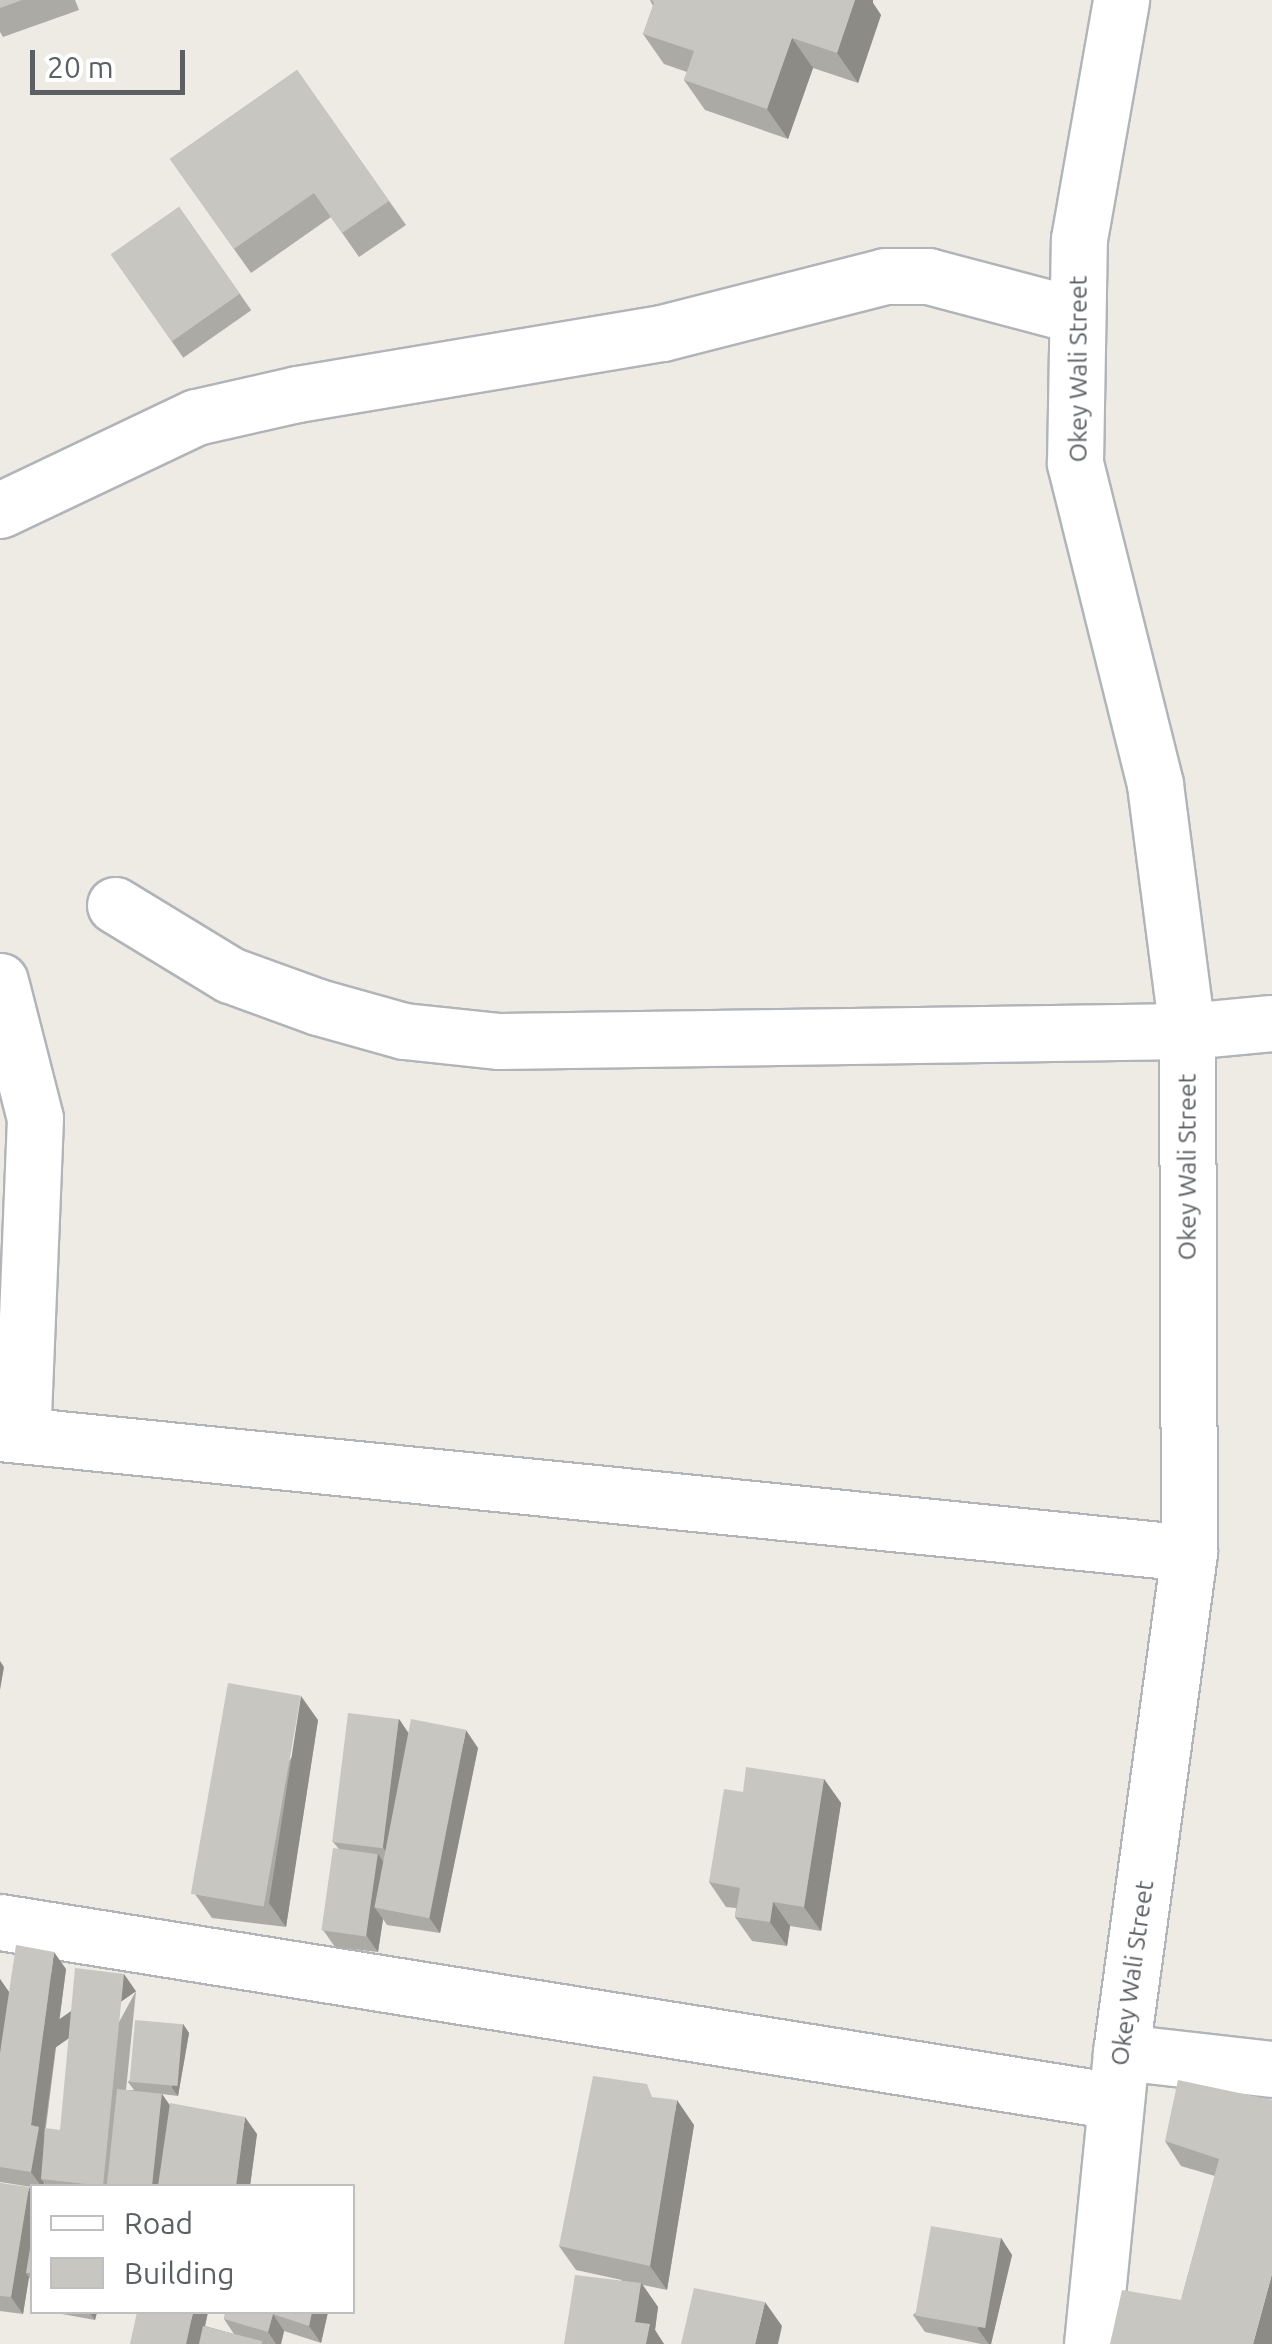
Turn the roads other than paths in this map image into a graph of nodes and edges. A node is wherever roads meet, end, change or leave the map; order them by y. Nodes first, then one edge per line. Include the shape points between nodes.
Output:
1 (1121, 0) edge
2 (1076, 315) junction
3 (0, 510) edge
4 (115, 906) dead end
5 (0, 982) edge
6 (1272, 1023) edge
7 (1186, 1031) junction
8 (11, 1434) edge
9 (1189, 1554) junction
10 (0, 1922) edge
11 (1272, 2069) edge
12 (1118, 2076) junction
13 (1092, 2344) edge

1 - 2 street, Okey Wali Street via 1078,238
2 - 3 street via 928,276 885,276 662,334 196,417
2 - 7 street, Okey Wali Street via 1075,464 1155,784
4 - 7 street via 230,975 404,1031 499,1040
5 - 8 street via 35,1118
6 - 7 street
7 - 9 street, Okey Wali Street
8 - 9 street
9 - 12 street, Okey Wali Street
10 - 12 street
11 - 12 street
12 - 13 street, Okey Wali Street

